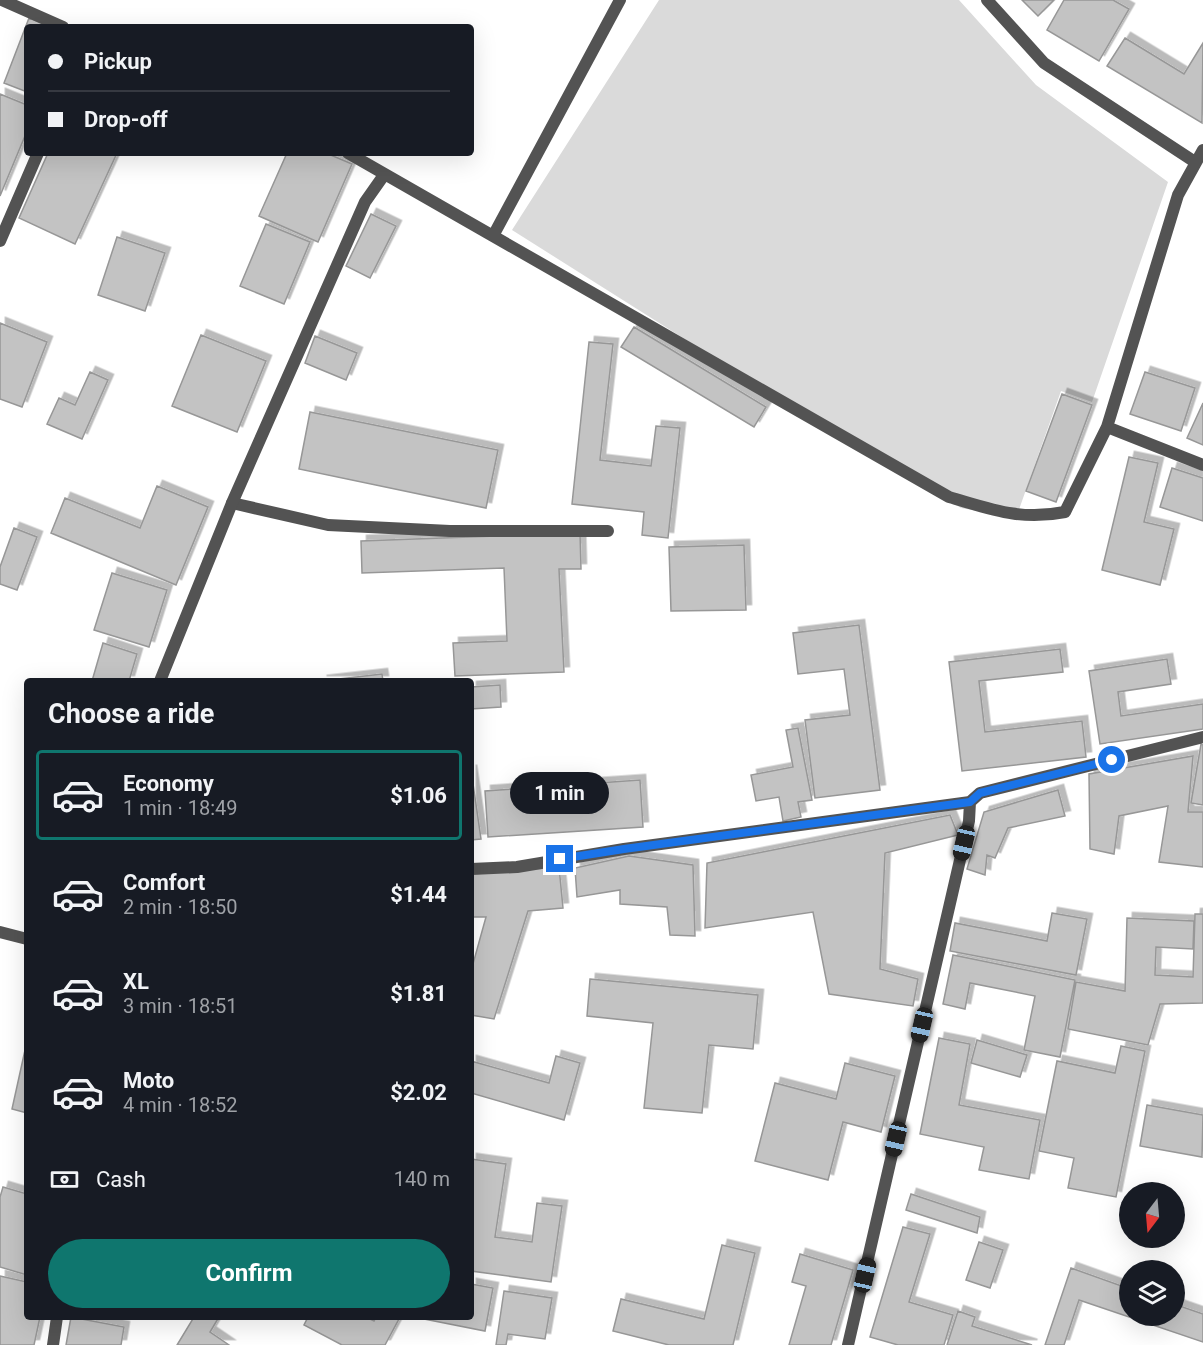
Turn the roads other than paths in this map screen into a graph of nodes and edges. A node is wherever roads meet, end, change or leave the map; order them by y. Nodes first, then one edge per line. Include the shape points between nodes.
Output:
1 (2, 0) edge
2 (620, 0) edge
3 (987, 0) edge
4 (56, 24) edge
5 (1203, 150) edge
6 (37, 156) edge
7 (353, 156) edge
8 (1196, 162) junction
9 (384, 175) junction
10 (493, 236) junction
11 (0, 241) edge
12 (1107, 427) junction
13 (1203, 465) edge
14 (232, 503) junction
15 (608, 531) dead end
16 (161, 678) edge
17 (1203, 737) edge
18 (970, 802) junction
19 (474, 869) edge
20 (0, 932) edge
21 (24, 938) edge
22 (57, 1320) edge
23 (850, 1344) edge
24 (53, 1345) edge

1 - 4 street
2 - 10 street
3 - 8 street via 1044,63
5 - 8 street
6 - 11 street
7 - 9 street
8 - 12 street via 1178,195
9 - 10 street
9 - 14 street via 365,202
10 - 12 street via 949,497 1010,515 1043,517 1065,512
12 - 13 street
14 - 15 street via 328,525 450,531
14 - 16 street
17 - 18 street via 980,793
18 - 19 street via 517,867
18 - 23 street
20 - 21 street
22 - 24 street

